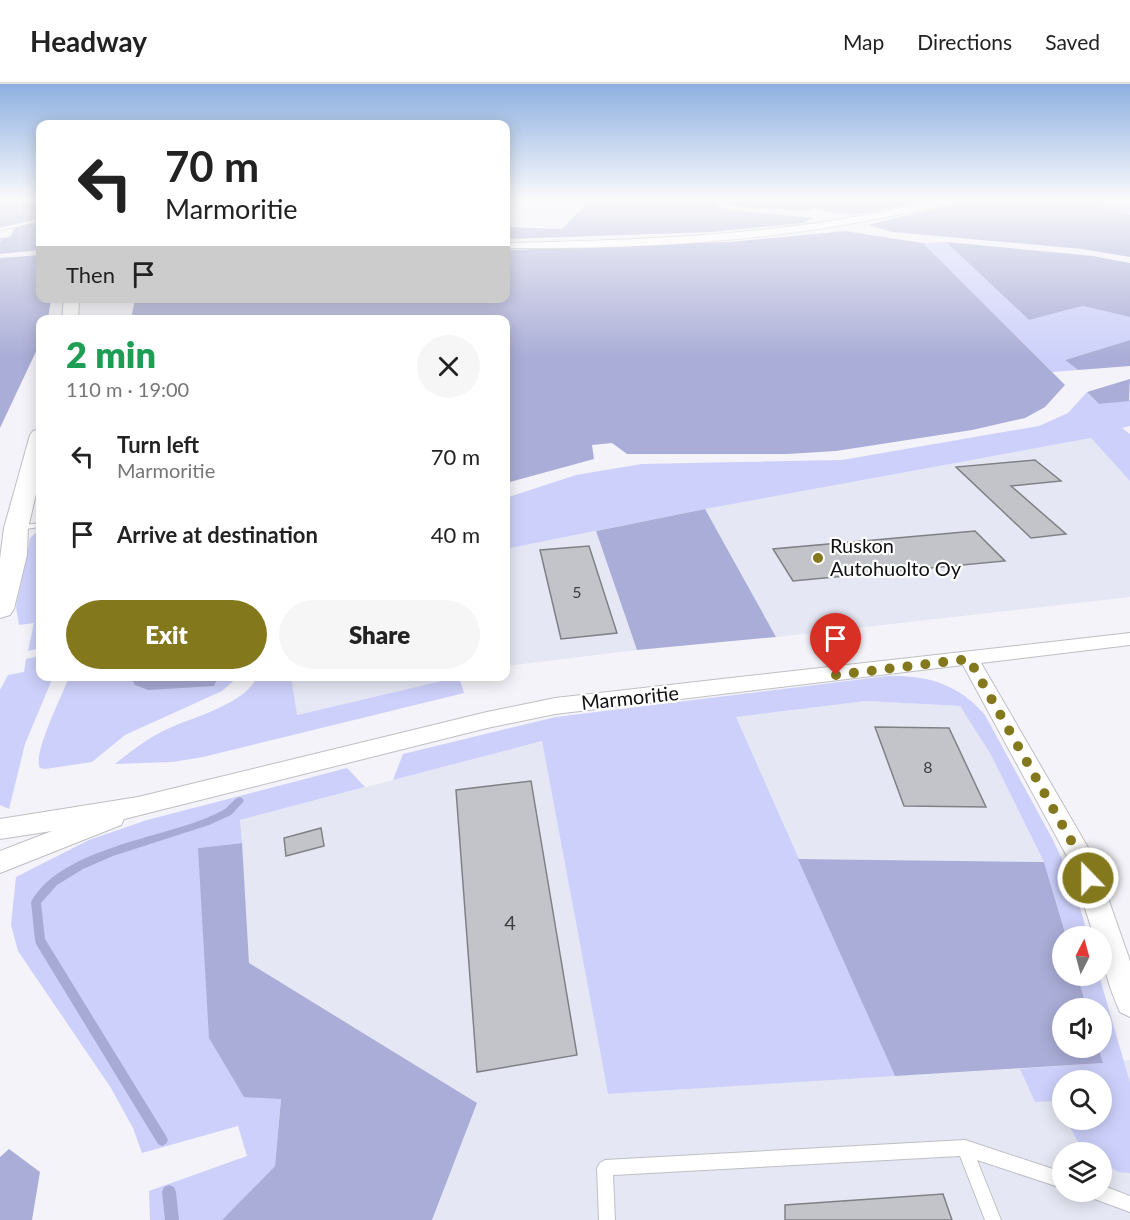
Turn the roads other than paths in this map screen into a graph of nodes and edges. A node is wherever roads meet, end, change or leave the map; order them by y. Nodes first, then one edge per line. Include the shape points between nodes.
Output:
1 (36, 451) edge
2 (15, 530) edge
3 (0, 609) edge
4 (1130, 639) edge
5 (969, 659) junction
6 (138, 807) junction
7 (0, 829) edge
8 (0, 862) edge
9 (1130, 1002) edge
10 (965, 1148) junction
11 (1052, 1177) edge
12 (1112, 1197) edge
13 (1130, 1204) edge
14 (607, 1220) edge
15 (993, 1220) edge

1 - 2 main road
2 - 3 main road via 14,555
4 - 5 street, Marmoritie
5 - 6 street, Marmoritie via 535,709
5 - 9 street via 1081,858
6 - 7 street, Marmoritie
6 - 8 street, Marmoritie
10 - 11 lane
10 - 14 lane via 605,1168
10 - 15 lane
12 - 13 lane

